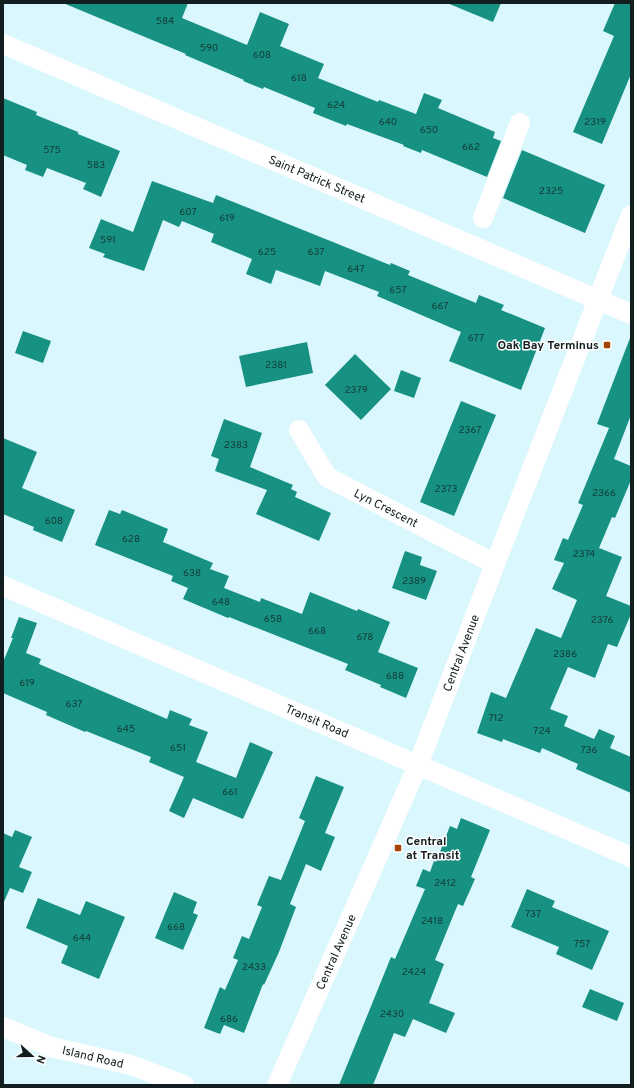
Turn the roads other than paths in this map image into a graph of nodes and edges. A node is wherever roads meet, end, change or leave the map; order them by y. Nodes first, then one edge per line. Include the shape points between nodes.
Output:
1 (3, 44) edge
2 (520, 123) dead end
3 (631, 215) edge
4 (483, 218) dead end
5 (598, 299) junction
6 (631, 314) edge
7 (299, 430) dead end
8 (495, 564) junction
9 (3, 586) edge
10 (418, 765) junction
11 (631, 857) edge
12 (3, 1027) edge
13 (184, 1085) edge
14 (277, 1085) edge

1 - 5 street, Saint Patrick Street
2 - 4 street
3 - 5 street, Central Avenue
5 - 6 street, Saint Patrick Street
5 - 8 street, Central Avenue
7 - 8 street, Lyn Crescent via 327,477
8 - 10 street, Central Avenue
9 - 10 street, Transit Road
10 - 11 street, Transit Road
10 - 14 street, Central Avenue
12 - 13 street, Island Road via 51,1047 131,1066

